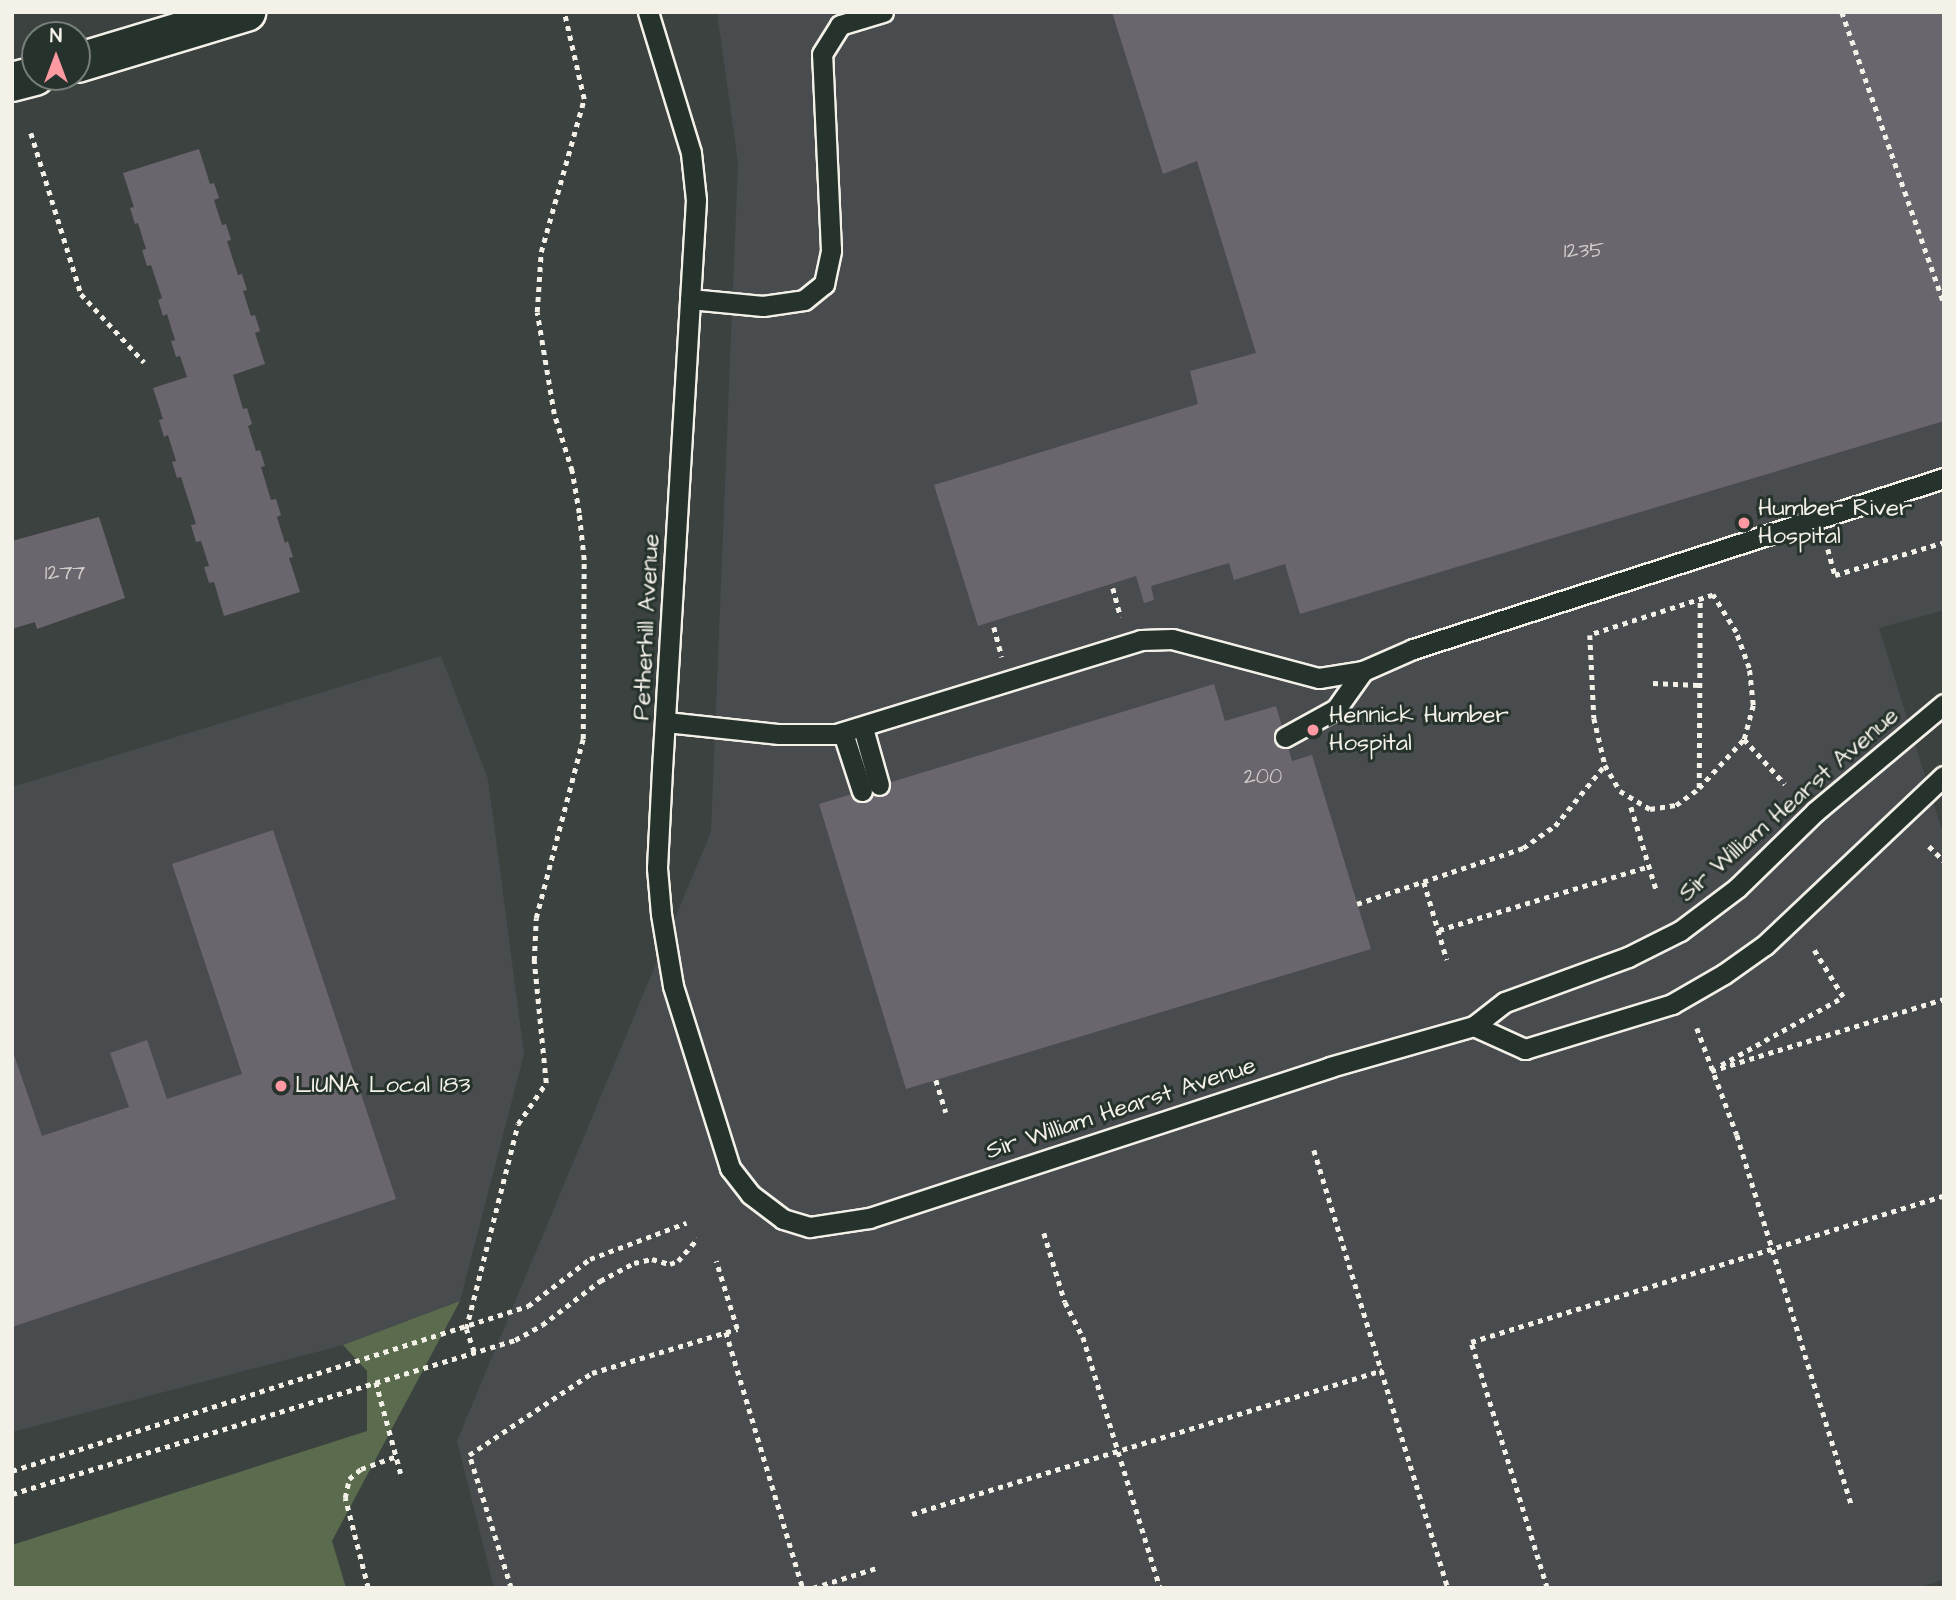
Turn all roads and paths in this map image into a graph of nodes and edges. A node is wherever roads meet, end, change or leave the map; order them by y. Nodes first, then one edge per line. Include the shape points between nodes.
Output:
1 (246, 12) edge
2 (564, 12) edge
3 (648, 12) edge
4 (883, 12) edge
5 (1842, 12) edge
6 (91, 59) edge
7 (32, 133) dead end
8 (690, 299) junction
9 (1944, 304) edge
10 (144, 362) dead end
11 (1944, 478) edge
12 (1944, 542) edge
13 (1828, 549) dead end
14 (1700, 600) junction
15 (1363, 671) junction
16 (1653, 683) dead end
17 (1698, 685) junction
18 (1944, 704) edge
19 (666, 722) junction
20 (863, 728) junction
21 (843, 733) junction
22 (1285, 737) dead end
23 (1744, 739) junction
24 (1605, 765) junction
25 (1785, 784) dead end
26 (1699, 788) junction
27 (1940, 789) edge
28 (1631, 807) dead end
29 (1929, 846) dead end
30 (1944, 861) edge
31 (1650, 866) junction
32 (1424, 882) junction
33 (1656, 889) dead end
34 (1357, 904) dead end
35 (1439, 930) junction
36 (1814, 950) dead end
37 (1447, 960) dead end
38 (1944, 999) edge
39 (1474, 1026) junction
40 (1697, 1028) dead end
41 (1711, 1071) junction
42 (936, 1080) dead end
43 (946, 1113) dead end
44 (1314, 1150) dead end
45 (1944, 1196) edge
46 (783, 1219) joint
47 (686, 1223) dead end
48 (1044, 1233) dead end
49 (698, 1238) dead end
50 (1773, 1250) junction
51 (716, 1261) dead end
52 (466, 1329) junction
53 (726, 1332) junction
54 (474, 1352) junction
55 (1382, 1370) junction
56 (376, 1382) junction
57 (1119, 1452) junction
58 (396, 1457) junction
59 (12, 1471) edge
60 (401, 1474) dead end
61 (12, 1494) edge
62 (1851, 1504) dead end
63 (912, 1514) dead end
64 (877, 1568) dead end
65 (368, 1588) edge
66 (511, 1588) edge
67 (803, 1588) edge
68 (813, 1588) edge
69 (1160, 1588) edge
70 (1448, 1588) edge
71 (1547, 1588) edge

1 - 6 main road
2 - 52 path via 584,99 541,252 537,312 554,414 579,513 584,560 583,739 536,918 534,961 546,1083 518,1124
3 - 8 lane, Petherhill Avenue via 691,153 696,200
4 - 8 lane via 840,25 822,54 831,250 824,284 804,300 763,306
5 - 9 path
7 - 10 path via 81,294
8 - 19 lane, Petherhill Avenue
11 - 15 lane via 1413,649
12 - 13 path via 1835,575
14 - 17 path
14 - 23 path via 1713,595 1736,632 1749,668 1753,705
14 - 24 path via 1590,635 1594,718
15 - 20 lane via 1319,678 1172,639 1141,640
15 - 22 lane via 1336,709
16 - 17 path
17 - 26 path
18 - 39 lane, Sir William Hearst Avenue via 1815,811 1737,888 1680,931 1628,957 1506,1002
19 - 21 lane via 779,734
19 - 46 lane, Petherhill Avenue via 657,868 673,986 730,1168 750,1194
20 - 21 lane
20 - 21 lane via 871,788
23 - 25 path
23 - 26 path
24 - 26 path via 1620,791 1650,809 1676,805
24 - 32 path via 1555,826 1523,848
27 - 39 lane via 1765,945 1672,1004 1525,1049
28 - 31 path
29 - 30 path
31 - 33 path
31 - 35 path
32 - 34 path
32 - 35 path
35 - 37 path
36 - 41 path via 1843,997
38 - 41 path
39 - 46 lane, Sir William Hearst Avenue via 1330,1067 869,1218 810,1227
40 - 41 path
41 - 50 path via 1737,1135
42 - 43 path
44 - 55 path
45 - 50 path
47 - 52 path via 590,1259 528,1306
48 - 57 path
49 - 54 path via 678,1261 634,1263 600,1281 542,1325 515,1340
50 - 62 path
50 - 71 path via 1471,1342
51 - 53 path via 737,1329
52 - 54 path
52 - 59 path
53 - 66 path via 592,1373 469,1455
53 - 67 path
54 - 56 path
55 - 57 path
55 - 70 path
56 - 58 path
56 - 61 path
57 - 63 path
57 - 69 path
58 - 60 path
58 - 65 path via 361,1468 349,1479 345,1498
64 - 68 path

